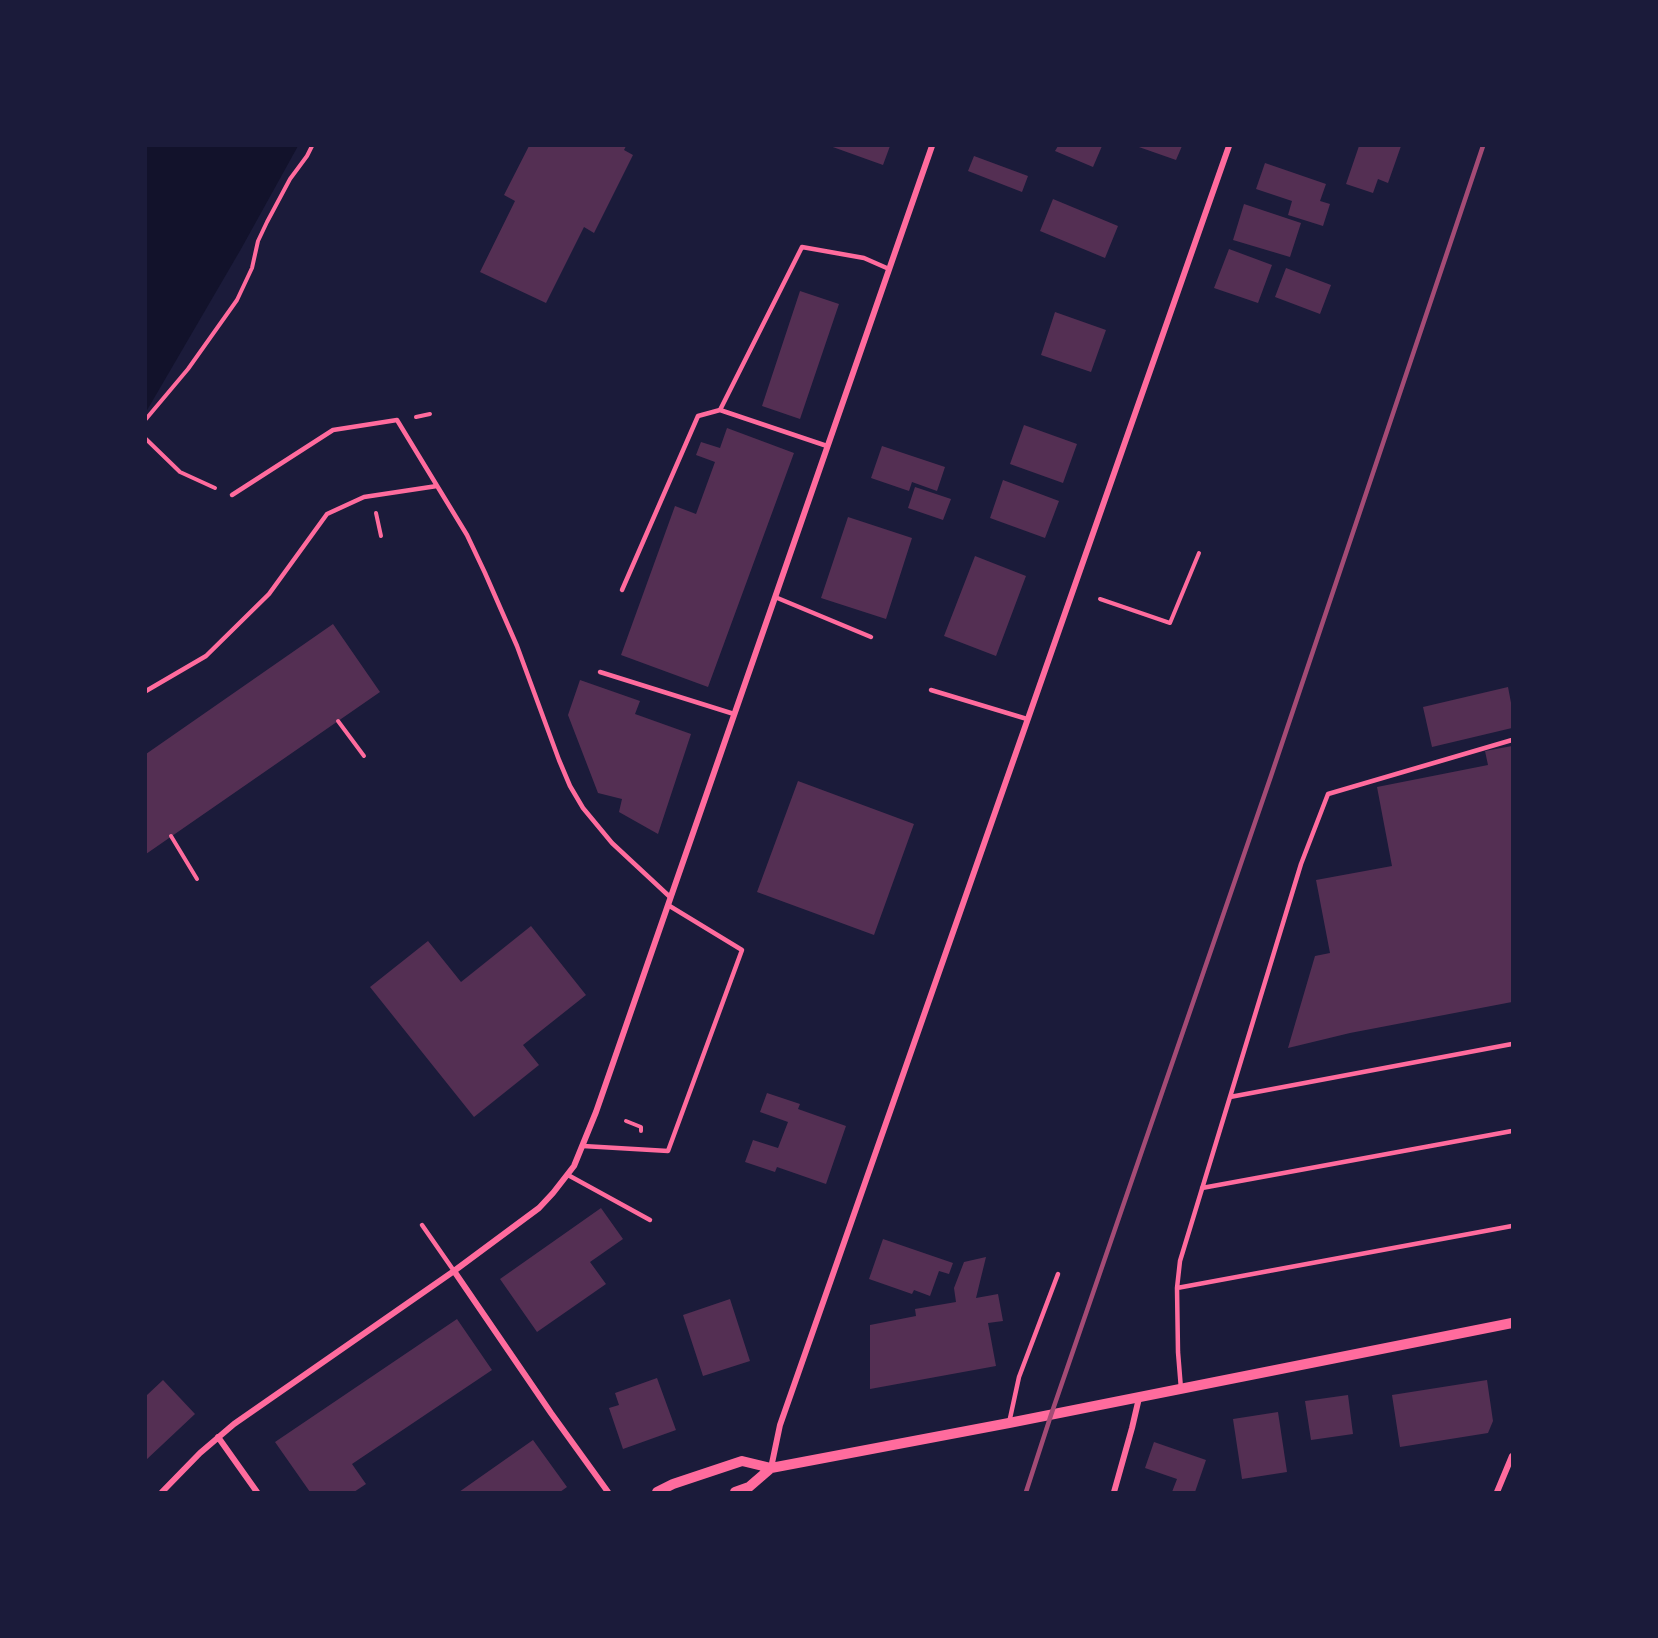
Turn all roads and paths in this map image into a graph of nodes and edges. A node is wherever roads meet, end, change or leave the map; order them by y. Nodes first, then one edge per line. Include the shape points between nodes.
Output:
1 (312, 146) edge
2 (932, 146) edge
3 (1228, 146) edge
4 (889, 269) junction
5 (720, 411) junction
6 (146, 419) edge
7 (146, 439) edge
8 (827, 446) junction
9 (437, 486) junction
10 (232, 495) joint
11 (1199, 554) dead end
12 (622, 590) dead end
13 (775, 597) junction
14 (1100, 599) dead end
15 (871, 637) dead end
16 (600, 672) dead end
17 (931, 690) dead end
18 (146, 691) edge
19 (734, 714) junction
20 (1027, 719) junction
21 (338, 721) dead end
22 (1512, 740) edge
23 (364, 756) dead end
24 (171, 836) dead end
25 (197, 879) dead end
26 (670, 897) junction
27 (668, 905) junction
28 (1512, 1044) edge
29 (1230, 1097) junction
30 (1512, 1131) edge
31 (583, 1146) junction
32 (568, 1175) junction
33 (1202, 1188) junction
34 (650, 1220) dead end
35 (422, 1225) dead end
36 (1512, 1226) edge
37 (454, 1271) junction
38 (1058, 1274) dead end
39 (1177, 1288) junction
40 (1512, 1323) edge
41 (1181, 1389) junction
42 (1139, 1398) junction
43 (1009, 1423) junction
44 (218, 1437) junction
45 (1512, 1456) edge
46 (771, 1468) junction
47 (673, 1488) edge
48 (162, 1492) edge
49 (257, 1492) edge
50 (608, 1492) edge
51 (657, 1492) edge
52 (735, 1492) edge
53 (1114, 1492) edge
54 (1497, 1492) edge

1 - 6 path via 267,222 237,300
2 - 4 street
3 - 20 street
4 - 5 lane via 864,258 802,247
4 - 8 street
5 - 8 lane
5 - 12 lane via 698,416
7 - 10 path via 180,472
8 - 13 street
9 - 10 lane via 397,420 333,430
9 - 18 lane via 364,497 327,514 269,594 206,656
9 - 26 lane via 467,535 502,609 570,786 612,843
11 - 14 path via 1170,623
13 - 15 lane
13 - 19 street
16 - 19 lane
17 - 20 lane
19 - 26 street
20 - 46 street via 780,1425
21 - 23 path
22 - 29 lane via 1328,794 1301,864
24 - 25 path
26 - 27 street
27 - 31 street
27 - 31 lane via 742,950 668,1151
28 - 29 lane
29 - 33 lane
30 - 33 lane
31 - 32 street
32 - 34 lane
32 - 37 street via 539,1208
33 - 39 lane via 1180,1261
35 - 37 lane
36 - 39 lane
37 - 44 street
37 - 50 street
38 - 43 lane via 1018,1377
39 - 41 lane
40 - 41 street
41 - 42 street
42 - 43 street
42 - 53 street
43 - 46 street
44 - 48 street
44 - 49 street
45 - 54 street
46 - 47 street via 742,1461
46 - 52 street via 749,1487
47 - 51 street

